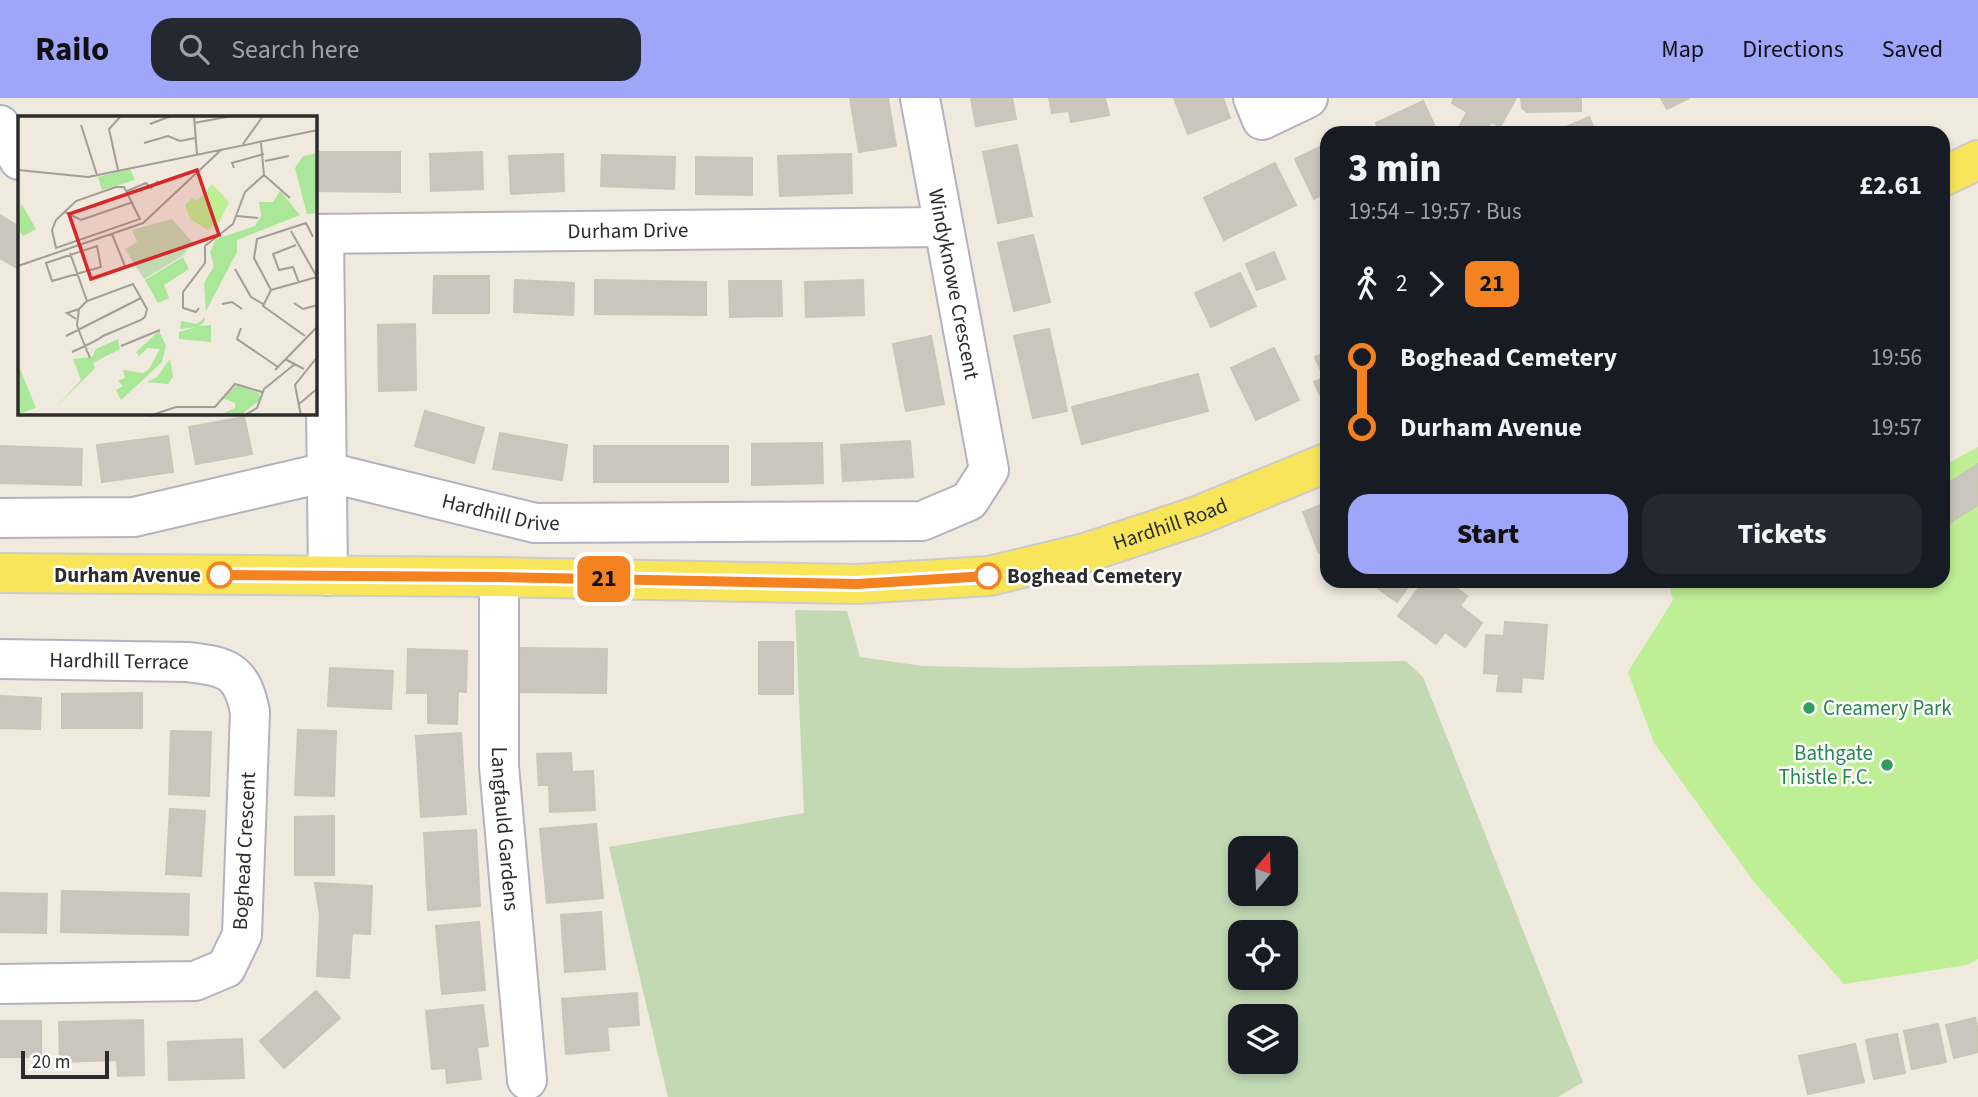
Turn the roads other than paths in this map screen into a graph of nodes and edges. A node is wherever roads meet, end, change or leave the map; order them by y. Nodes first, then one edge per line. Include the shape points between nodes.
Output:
1 (920, 98) edge
2 (1253, 98) edge
3 (1308, 98) edge
4 (0, 125) edge
5 (18, 158) edge
6 (1978, 160) edge
7 (1950, 173) edge
8 (942, 227) junction
9 (320, 235) edge
10 (1320, 465) edge
11 (989, 470) joint
12 (327, 472) junction
13 (0, 518) edge
14 (0, 573) edge
15 (328, 576) junction
16 (499, 577) junction
17 (0, 659) edge
18 (235, 676) joint
19 (0, 984) edge
20 (527, 1080) dead end

1 - 8 street, Windyknowe Crescent
2 - 3 street via 1262,120
4 - 5 street
6 - 7 main road
8 - 9 street, Durham Drive
8 - 11 street, Windyknowe Crescent
9 - 12 street
10 - 16 main road, Hardhill Road via 1197,516 1084,553 989,576 857,584
11 - 12 street, Hardhill Drive via 969,500 922,521 549,523
12 - 13 street, Hardhill Drive via 134,517
12 - 15 street
14 - 15 main road, Hardhill Road
15 - 16 main road, Hardhill Road
16 - 20 street, Langfauld Gardens via 499,766
17 - 18 street, Hardhill Terrace via 187,662 214,665
18 - 19 street, Boghead Crescent via 246,690 250,712 242,935 226,968 195,981

